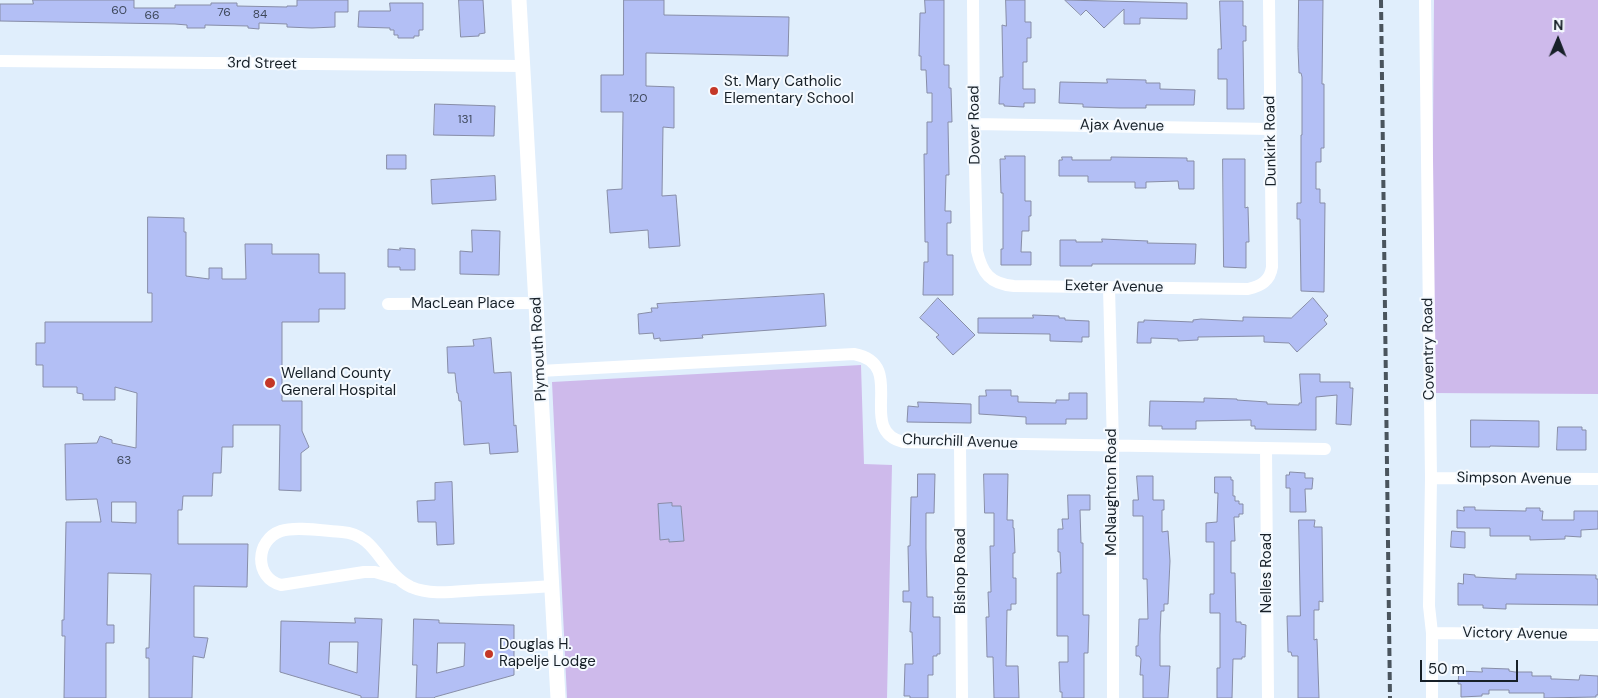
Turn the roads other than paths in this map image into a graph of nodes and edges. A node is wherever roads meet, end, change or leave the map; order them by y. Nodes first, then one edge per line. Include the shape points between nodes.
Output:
1 (519, 0) edge
2 (974, 0) edge
3 (1269, 0) edge
4 (1425, 0) edge
5 (0, 60) edge
6 (523, 66) junction
7 (974, 124) junction
8 (1271, 129) junction
9 (977, 251) joint
10 (1267, 280) joint
11 (1109, 287) junction
12 (537, 303) junction
13 (388, 304) dead end
14 (540, 371) junction
15 (960, 444) junction
16 (1112, 446) junction
17 (1266, 448) junction
18 (1325, 449) dead end
19 (1430, 478) junction
20 (1598, 480) edge
21 (396, 578) junction
22 (552, 586) junction
23 (1432, 634) junction
24 (1598, 635) edge
25 (558, 698) edge
26 (962, 698) edge
27 (1113, 698) edge
28 (1268, 698) edge
29 (1432, 698) edge

1 - 6 street, Plymouth Road
2 - 7 street, Dover Road
3 - 8 street, Dunkirk Road
4 - 19 street, Coventry Road
5 - 6 street, 3rd Street
6 - 12 street, Plymouth Road
7 - 8 street, Ajax Avenue
7 - 9 street, Dover Road
8 - 10 street, Dunkirk Road via 1272,267
9 - 11 street, Exeter Avenue via 984,272 1003,285
10 - 11 street, Exeter Avenue via 1248,289
11 - 16 street, McNaughton Road
12 - 13 street, MacLean Place
12 - 14 street, Plymouth Road
14 - 15 street, Churchill Avenue via 854,354 871,360 878,367 882,421 892,438 911,443
14 - 22 street, Plymouth Road
15 - 16 street, Churchill Avenue
15 - 26 street, Bishop Road
16 - 17 street, Churchill Avenue
16 - 27 street, McNaughton Road
17 - 18 street, Churchill Avenue
17 - 28 street, Nelles Road
19 - 20 street, Simpson Avenue
19 - 23 street, Coventry Road via 1429,606
21 - 21 street via 370,544 348,532 282,531 266,543 261,558 267,577 282,585 364,572
21 - 22 street via 414,588 434,592
22 - 25 street, Plymouth Road
23 - 24 street, Victory Avenue
23 - 29 street, Coventry Road

